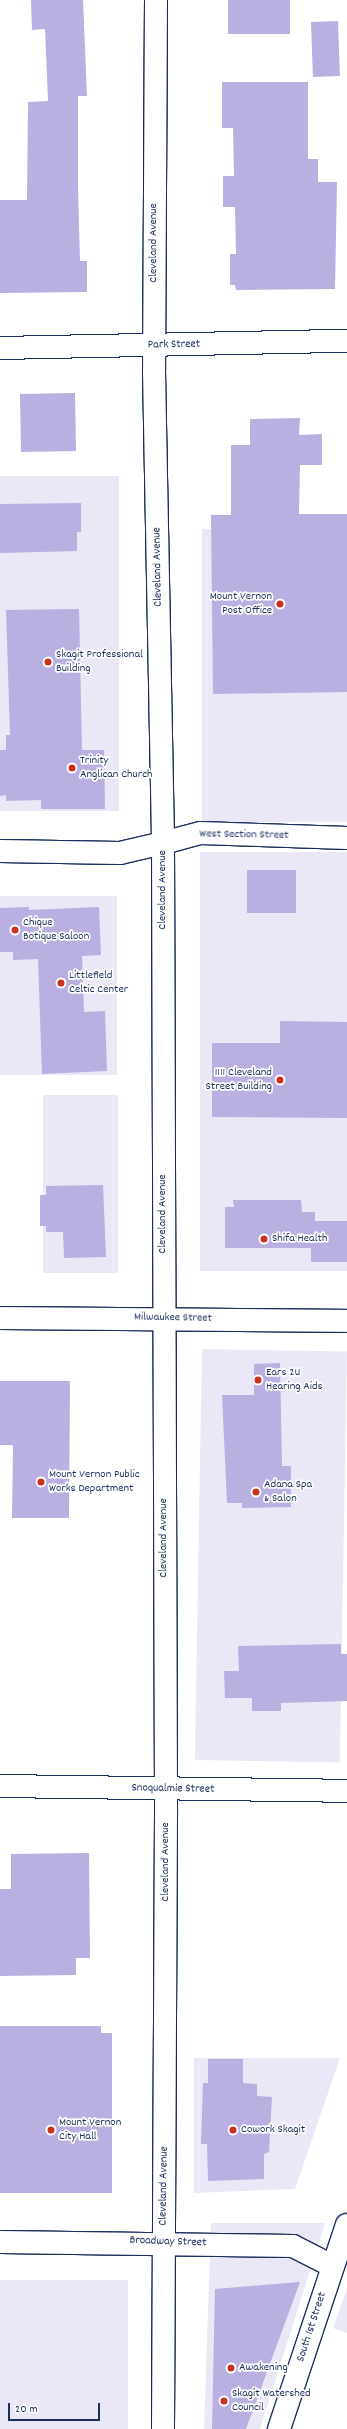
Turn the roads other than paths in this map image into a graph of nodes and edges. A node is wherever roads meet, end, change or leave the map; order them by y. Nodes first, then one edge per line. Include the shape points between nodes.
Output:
1 (156, 0) edge
2 (347, 341) edge
3 (154, 346) junction
4 (0, 348) edge
5 (347, 838) edge
6 (163, 843) junction
7 (0, 851) edge
8 (0, 1318) edge
9 (163, 1319) junction
10 (347, 1321) edge
11 (0, 1786) edge
12 (165, 1789) junction
13 (347, 1792) edge
14 (347, 2225) edge
15 (0, 2242) edge
16 (162, 2242) junction
17 (332, 2266) junction
18 (163, 2429) edge
19 (278, 2429) edge

1 - 3 street, Cleveland Avenue
2 - 3 street, Park Street
3 - 4 street, Park Street
3 - 6 street, Cleveland Avenue
5 - 6 street, West Section Street via 201,833
6 - 7 street, West Section Street via 120,853
6 - 9 street, Cleveland Avenue
8 - 9 street, Milwaukee Street
9 - 10 street, Milwaukee Street
9 - 12 street, Cleveland Avenue
11 - 12 street, Snoqualmie Street
12 - 13 street, Snoqualmie Street
12 - 16 street, Cleveland Avenue
14 - 17 street, South 1st Street
15 - 16 street, Broadway Street
16 - 17 street, Broadway Street via 293,2246
16 - 18 street, Cleveland Avenue
17 - 19 street, South 1st Street

